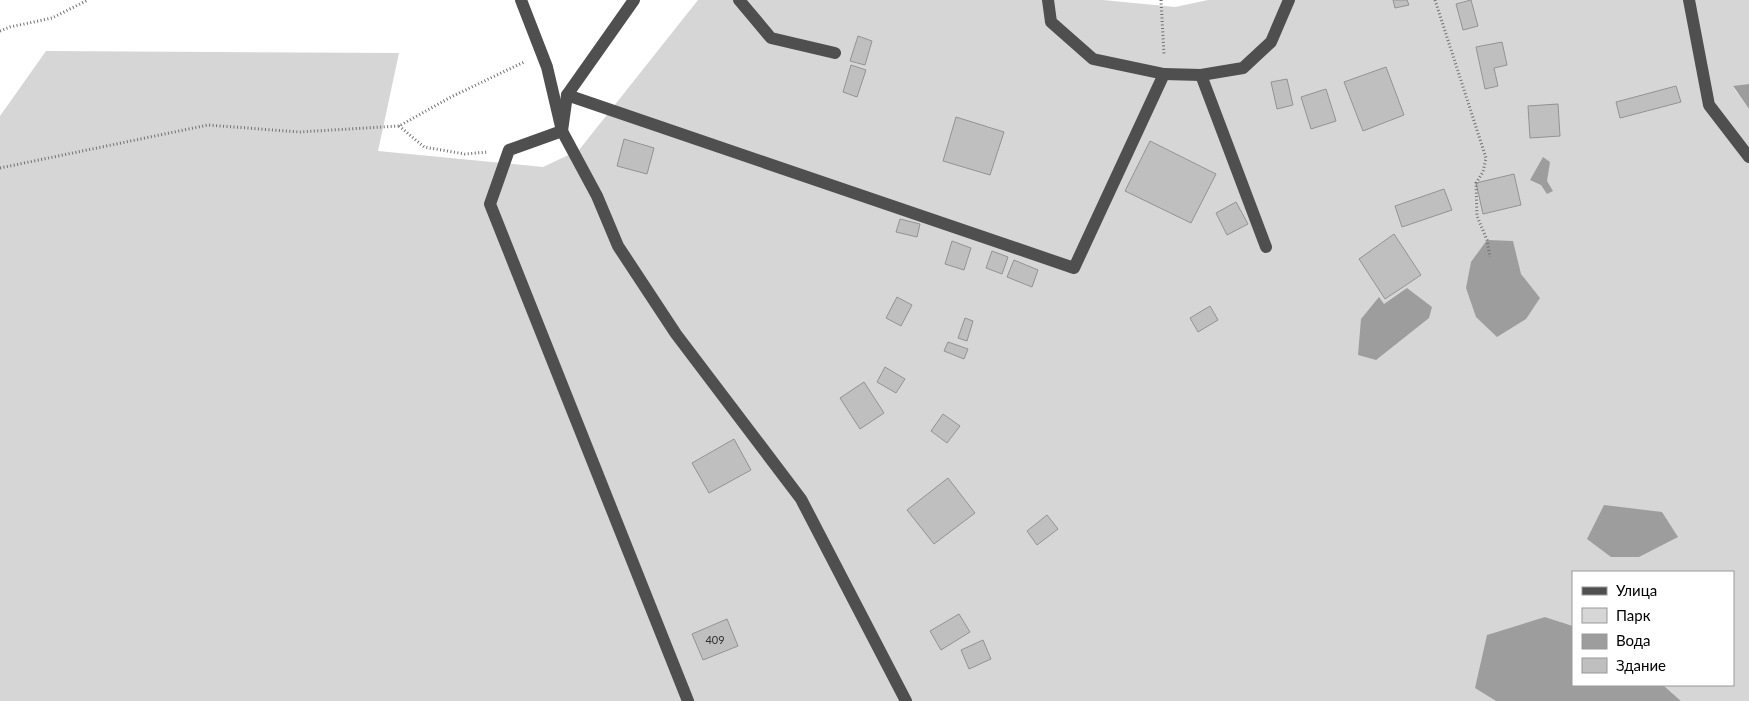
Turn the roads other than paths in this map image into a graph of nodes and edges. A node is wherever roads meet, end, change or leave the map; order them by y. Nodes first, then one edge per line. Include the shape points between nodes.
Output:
1 (521, 0) edge
2 (634, 0) edge
3 (739, 0) edge
4 (1048, 0) edge
5 (1289, 0) edge
6 (1689, 0) edge
7 (835, 53) dead end
8 (1164, 74) junction
9 (1201, 75) junction
10 (567, 95) junction
11 (562, 131) junction
12 (1749, 157) edge
13 (1266, 247) dead end
14 (688, 701) edge
15 (906, 701) edge

1 - 11 street via 552,85
2 - 10 street
3 - 7 street via 771,38
4 - 8 street via 1052,22 1093,59
5 - 9 street via 1271,42 1243,68
6 - 12 street via 1709,105
8 - 9 street
8 - 10 street via 1074,268
9 - 13 street
10 - 11 street
11 - 14 street via 509,150 490,204
11 - 15 street via 597,196 618,246 676,334 801,498

